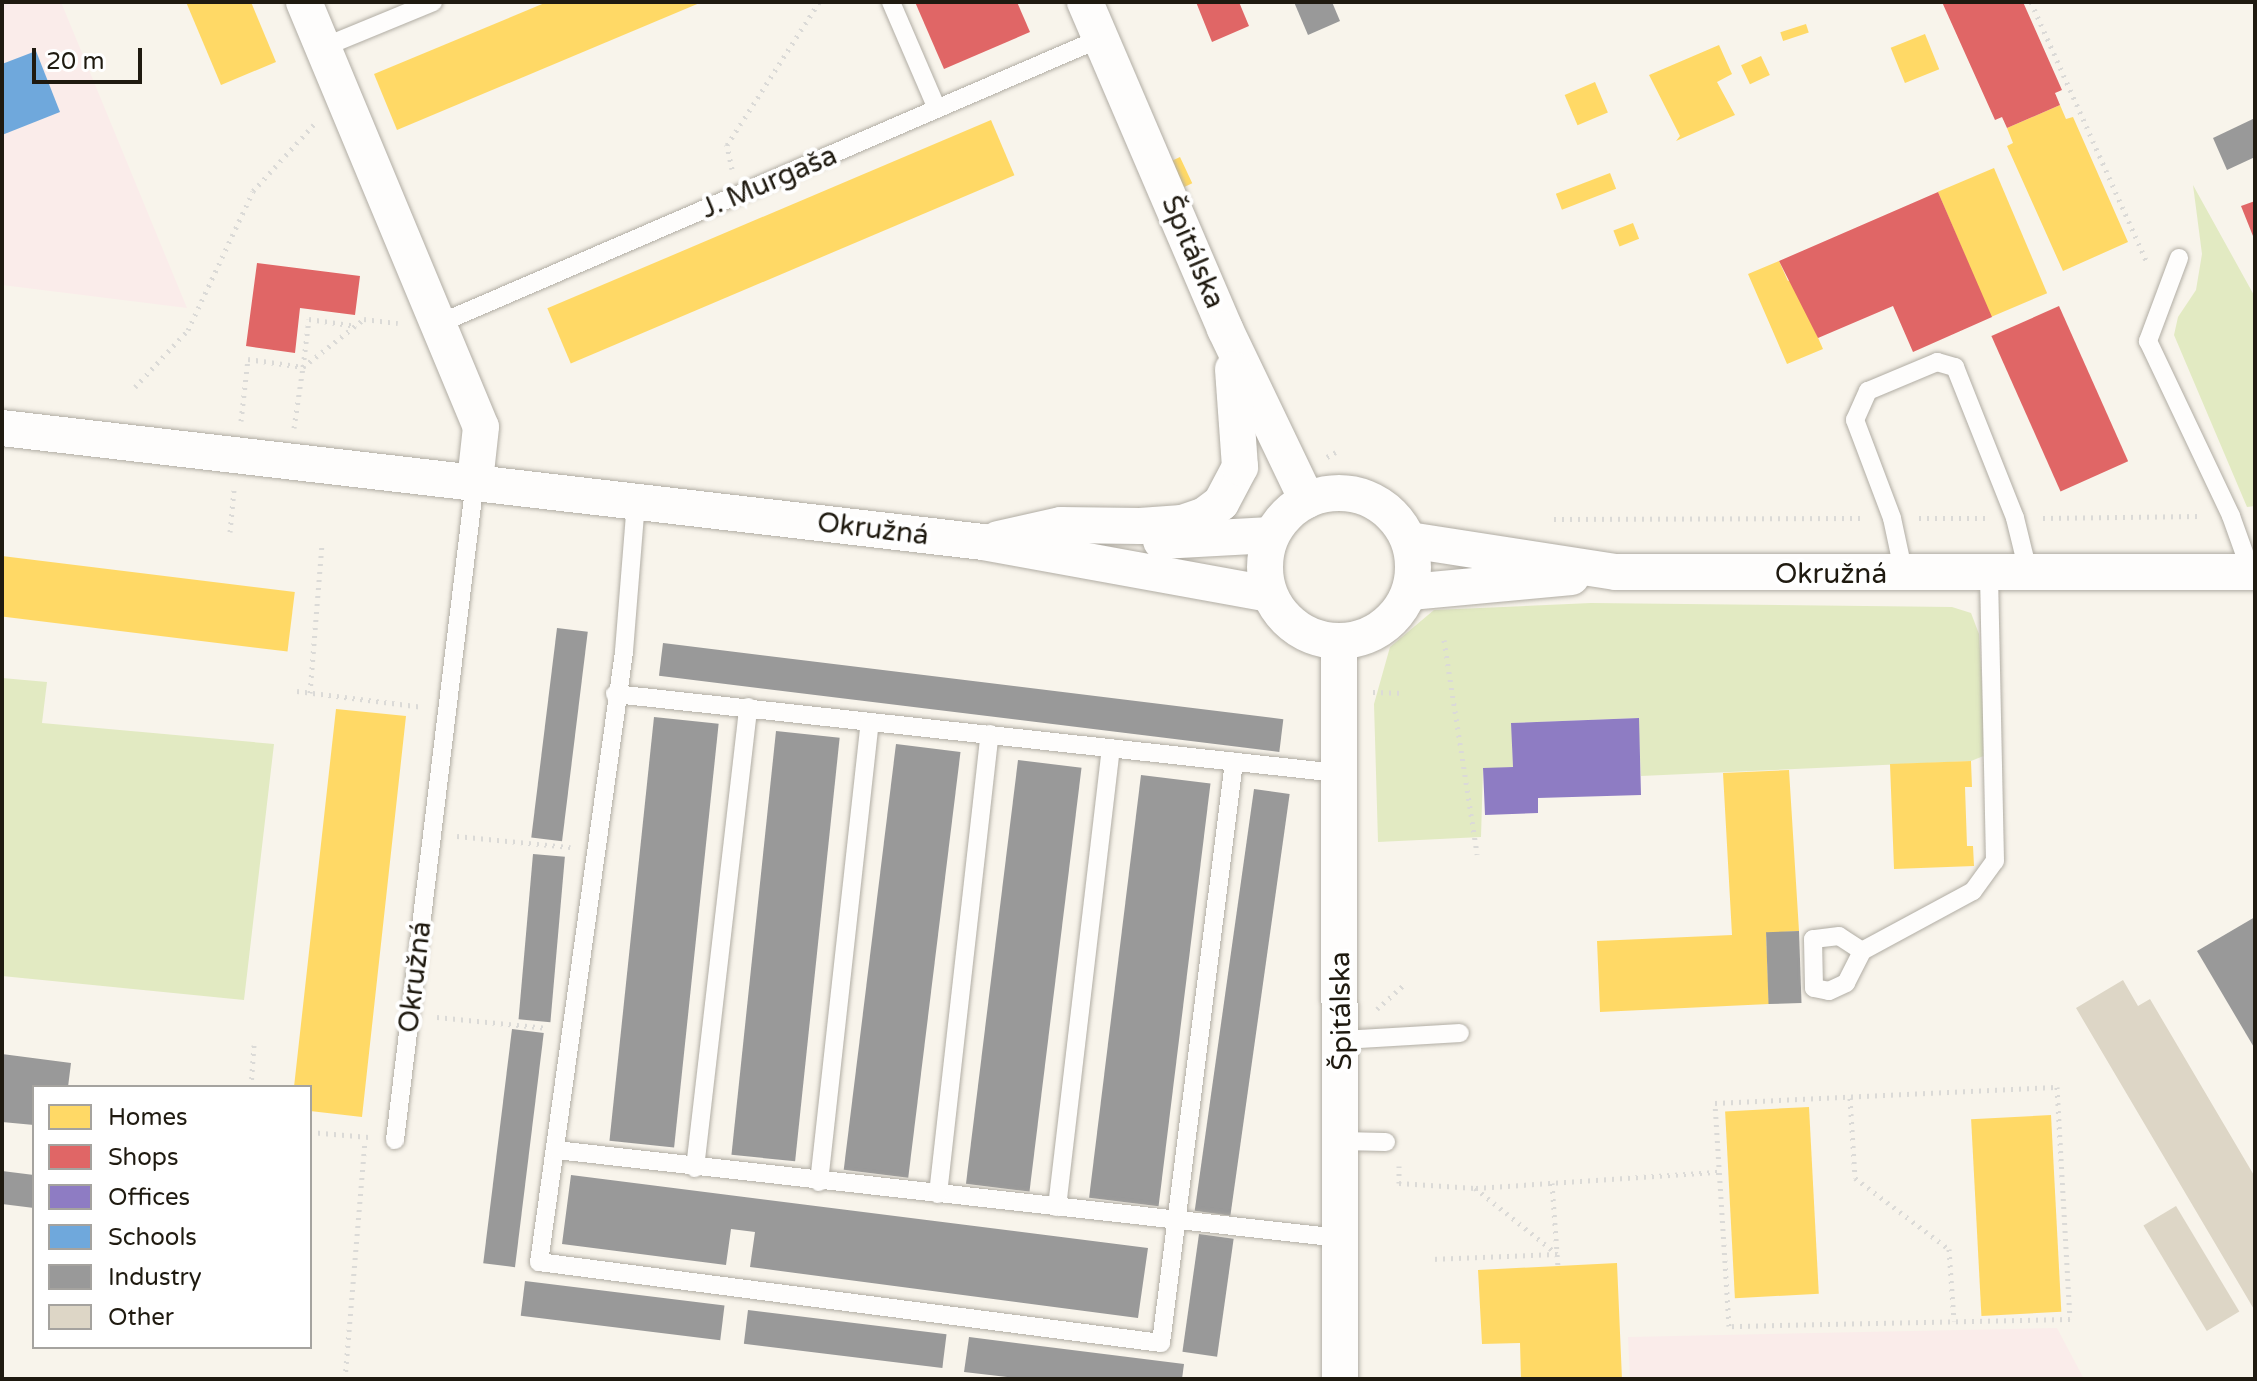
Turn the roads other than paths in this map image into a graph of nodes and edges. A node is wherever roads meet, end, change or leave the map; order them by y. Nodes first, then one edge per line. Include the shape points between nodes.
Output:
1 (304, 2) edge
2 (433, 2) edge
3 (891, 2) edge
4 (1085, 2) edge
5 (1101, 38) junction
6 (324, 47) junction
7 (937, 109) junction
8 (2179, 258) dead end
9 (436, 325) junction
10 (1225, 329) junction
11 (2, 428) edge
12 (475, 481) junction
13 (1307, 500) junction
14 (636, 502) junction
15 (1271, 535) junction
16 (1409, 540) junction
17 (983, 542) junction
18 (1616, 572) junction
19 (2253, 572) edge
20 (1904, 574) junction
21 (1989, 575) junction
22 (2029, 575) junction
23 (1410, 592) junction
24 (1268, 594) junction
25 (1339, 642) junction
26 (615, 694) junction
27 (748, 707) junction
28 (870, 723) junction
29 (990, 734) junction
30 (1111, 748) junction
31 (1234, 762) junction
32 (1338, 773) junction
33 (1862, 951) dead end
34 (1460, 1033) dead end
35 (1343, 1040) junction
36 (395, 1140) road end
37 (1341, 1141) junction
38 (1392, 1149) road end
39 (556, 1150) junction
40 (695, 1168) junction
41 (819, 1182) junction
42 (938, 1194) junction
43 (1057, 1207) junction
44 (1177, 1220) junction
45 (1339, 1238) junction
46 (1340, 1379) edge

1 - 6 street
2 - 6 lane
3 - 7 lane
4 - 5 street, Špitálska
5 - 7 lane, J. Murgaša
5 - 10 street, Špitálska
6 - 9 street
7 - 9 lane, J. Murgaša
8 - 19 lane via 2148,341
9 - 12 street via 481,427
10 - 13 street, Špitálska
10 - 17 street via 1241,447 1235,481 1221,503 1182,523 1061,525
11 - 12 street, Okružná
12 - 14 street, Okružná
12 - 36 lane, Okružná
13 - 15 street via 1280,520
13 - 16 street via 1328,493 1370,499 1388,511
14 - 17 street, Okružná
14 - 26 lane via 624,652
15 - 17 street via 1234,540
15 - 24 street via 1264,573
16 - 18 street, Okružná
16 - 23 street via 1415,568
17 - 24 street, Okružná
18 - 20 street, Okružná
18 - 23 street
19 - 22 street, Okružná
20 - 21 street, Okružná
20 - 22 lane via 1892,518 1855,420 1868,391 1937,362 1955,367 2015,518
21 - 22 street, Okružná
21 - 33 lane via 1995,861 1973,891
23 - 25 street via 1383,628
24 - 25 street via 1295,628
25 - 32 street, Špitálska
26 - 27 lane
26 - 39 lane
27 - 28 lane
27 - 40 lane
28 - 29 lane
28 - 41 lane
29 - 30 lane
29 - 42 lane
30 - 31 lane
30 - 43 lane
31 - 32 lane
31 - 44 lane
32 - 35 street, Špitálska
34 - 35 lane
35 - 37 street, Špitálska
37 - 38 lane
37 - 45 street, Špitálska
39 - 40 lane
39 - 44 lane via 539,1262 1161,1343
40 - 41 lane
41 - 42 lane
42 - 43 lane
43 - 44 lane
44 - 45 lane
45 - 46 street, Špitálska

